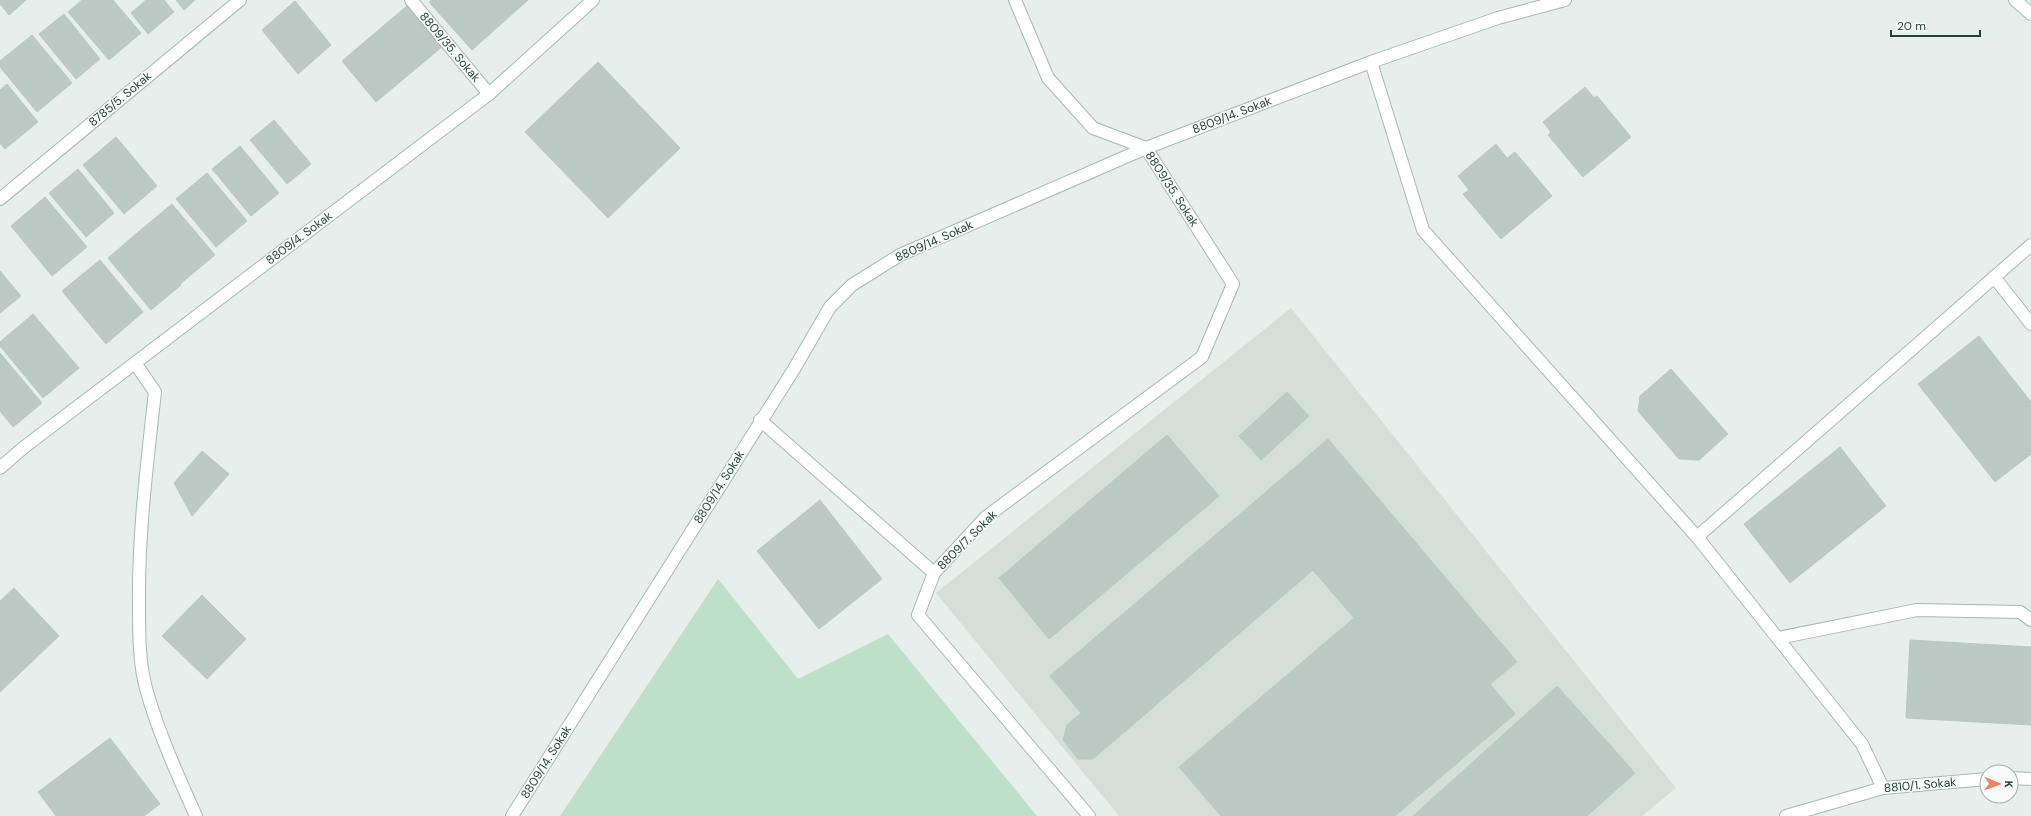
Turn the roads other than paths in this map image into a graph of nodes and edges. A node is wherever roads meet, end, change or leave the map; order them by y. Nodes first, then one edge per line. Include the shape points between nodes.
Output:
1 (240, 0) edge
2 (411, 0) edge
3 (593, 0) edge
4 (1015, 0) edge
5 (1565, 0) edge
6 (2015, 0) edge
7 (2031, 14) edge
8 (1371, 62) junction
9 (489, 94) junction
10 (1146, 148) junction
11 (0, 199) edge
12 (2031, 245) edge
13 (1994, 277) junction
14 (1233, 284) joint
15 (2031, 324) edge
16 (135, 363) junction
17 (760, 420) junction
18 (0, 468) edge
19 (1696, 537) junction
20 (934, 573) junction
21 (2031, 620) edge
22 (1778, 638) junction
23 (2019, 778) edge
24 (2031, 779) edge
25 (1979, 780) edge
26 (1883, 788) junction
27 (196, 816) edge
28 (512, 816) edge
29 (1089, 816) edge
30 (1786, 816) edge

1 - 11 street, 8785/5. Sokak
2 - 9 street, 8809/35. Sokak
3 - 9 street, 8809/4. Sokak
4 - 10 street, 8809/35. Sokak via 1048,78 1093,128
5 - 8 street, 8809/14. Sokak via 1498,18
6 - 7 street
8 - 10 street, 8809/14. Sokak
8 - 19 street via 1424,230
9 - 16 street, 8809/4. Sokak
10 - 14 street, 8809/35. Sokak
10 - 17 street, 8809/14. Sokak via 900,255 852,285 830,307 794,369
12 - 13 street
13 - 15 street
13 - 19 street
14 - 20 street, 8809/7. Sokak via 1202,357 986,517
16 - 18 street, 8809/4. Sokak
16 - 27 street via 155,392 142,497 139,637 147,691 178,776
17 - 20 street
17 - 28 street, 8809/14. Sokak
19 - 22 street
20 - 29 street, 8809/7. Sokak via 918,615
21 - 22 street via 2020,612 1917,610
22 - 26 street via 1862,744
23 - 24 street
25 - 26 street, 8810/1. Sokak
26 - 30 street, 8810/1. Sokak

